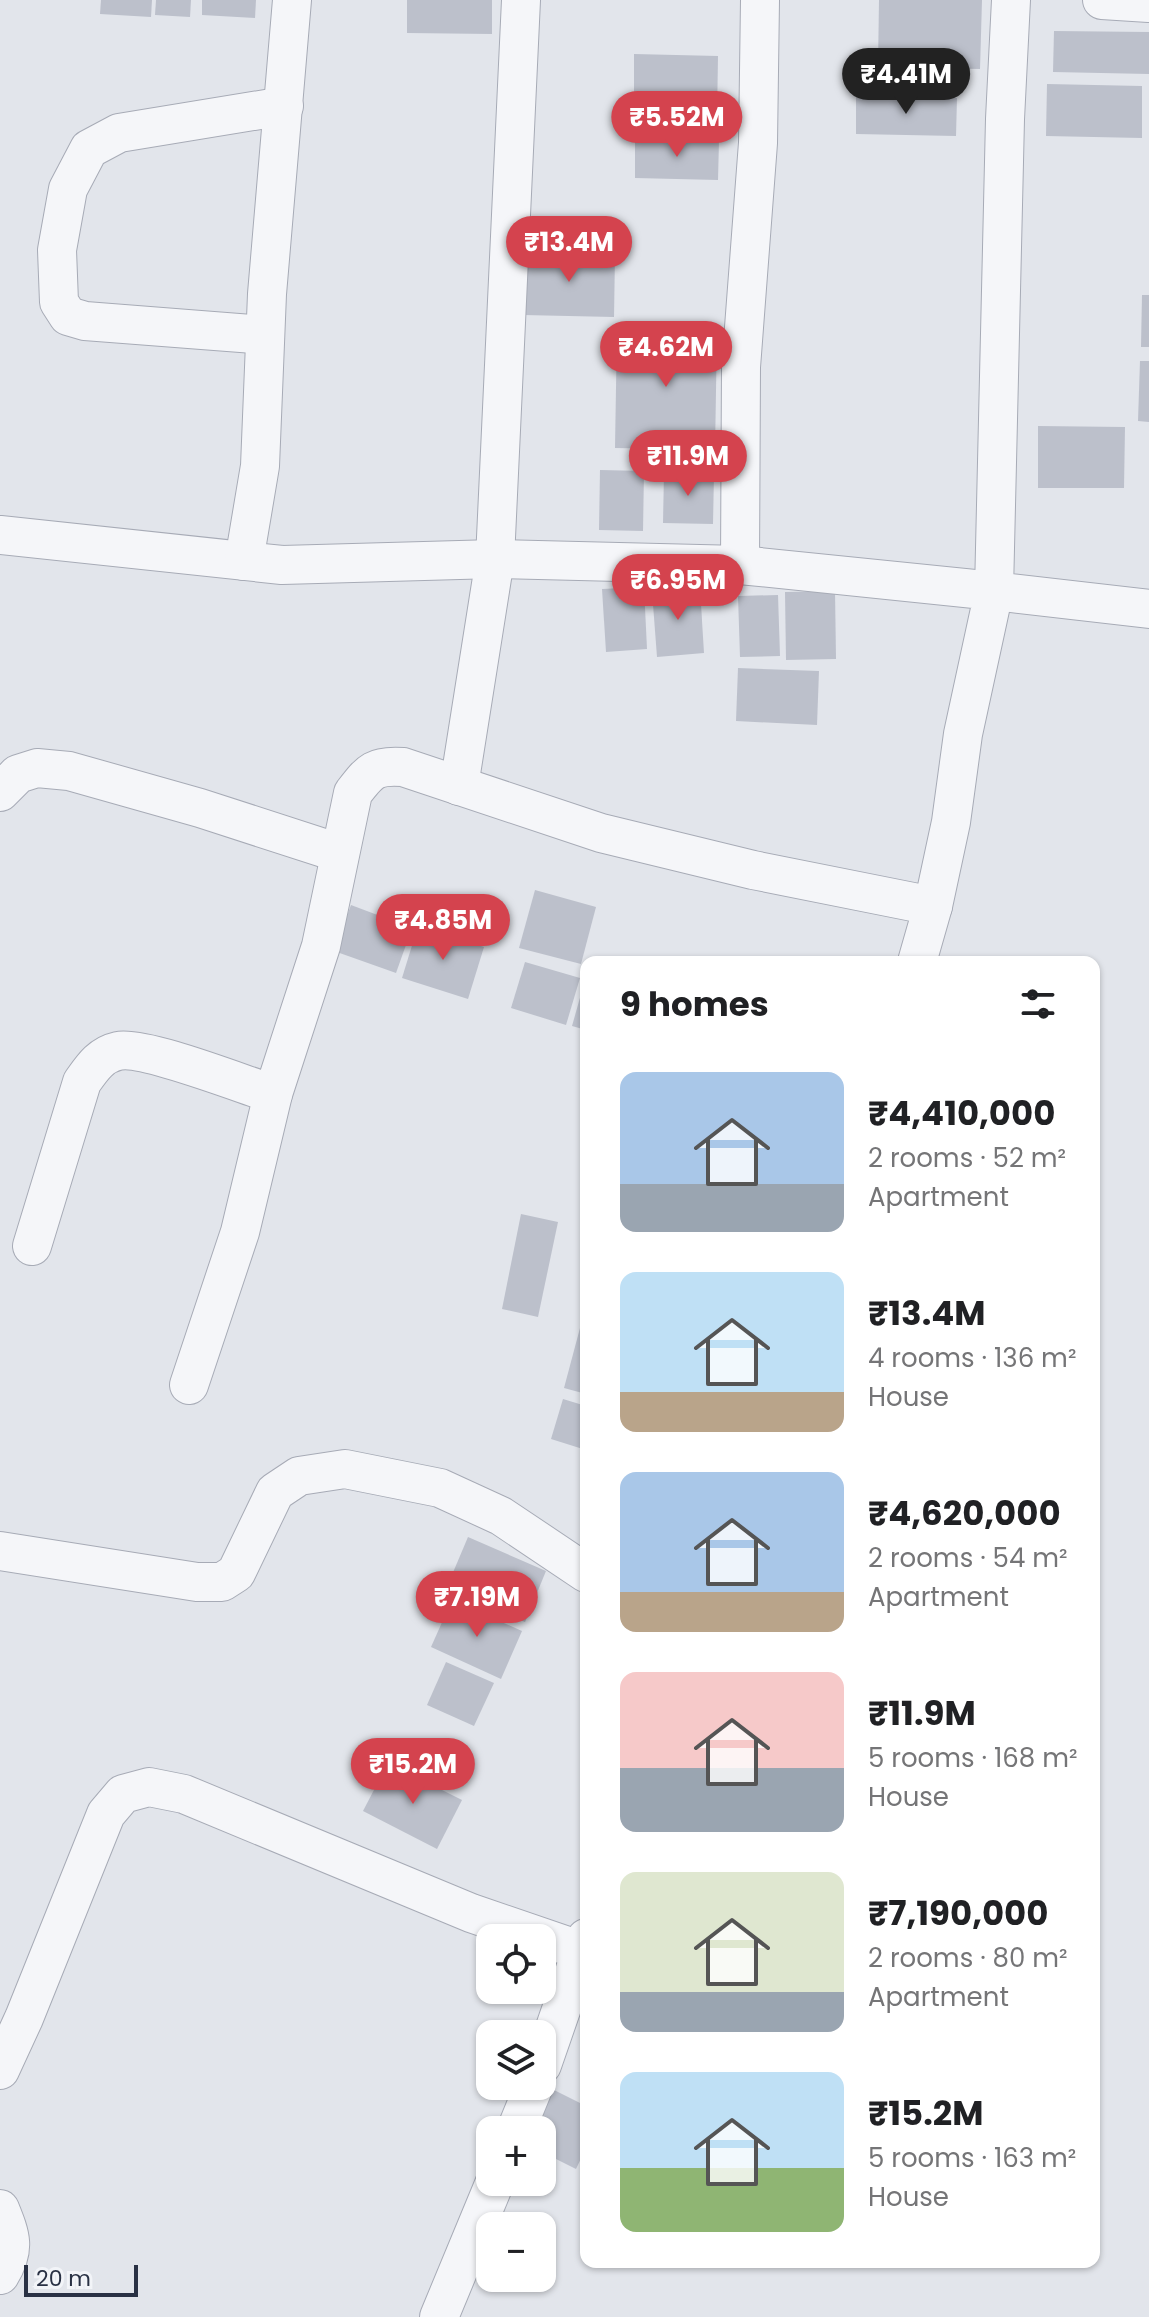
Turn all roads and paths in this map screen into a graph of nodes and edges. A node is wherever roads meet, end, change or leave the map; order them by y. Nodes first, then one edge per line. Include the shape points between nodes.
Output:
1 (292, 0) edge
2 (521, 0) edge
3 (760, 0) edge
4 (1011, 0) edge
5 (1102, 0) edge
6 (1149, 3) edge
7 (284, 106) junction
8 (265, 335) junction
9 (0, 535) edge
10 (495, 559) junction
11 (244, 561) junction
12 (740, 565) junction
13 (994, 591) junction
14 (1149, 609) edge
15 (459, 786) junction
16 (0, 792) edge
17 (339, 853) junction
18 (933, 906) junction
19 (919, 956) edge
20 (273, 1094) junction
21 (32, 1246) dead end
22 (189, 1385) dead end
23 (0, 1551) edge
24 (580, 1569) edge
25 (580, 1944) edge
26 (580, 1956) edge
27 (556, 2025) edge
28 (0, 2070) edge
29 (489, 2196) edge
30 (0, 2209) edge
31 (0, 2275) edge
32 (439, 2317) edge

1 - 7 street
2 - 10 street
3 - 12 street via 758,143 741,367
4 - 13 street
5 - 6 street
7 - 8 street
7 - 8 street via 119,133 89,149 68,189 57,250 59,302 68,316
8 - 11 street via 260,466
9 - 11 street
10 - 11 street via 282,565
10 - 12 street
10 - 15 street
12 - 13 street
13 - 14 street
13 - 18 street
15 - 17 street via 403,767 384,766 368,773 353,793
15 - 18 street via 601,833
16 - 17 street via 18,774 56,768
17 - 20 street via 321,946
18 - 19 street
20 - 21 street via 156,1056 120,1050 97,1061 82,1082
20 - 22 street via 240,1232
23 - 24 street via 222,1582 236,1573 275,1492 299,1476 345,1469 440,1488 501,1516
25 - 28 street via 471,1913 184,1794 149,1787 123,1794 106,1814
26 - 27 street
29 - 32 street
30 - 31 street via 9,2233 10,2258

